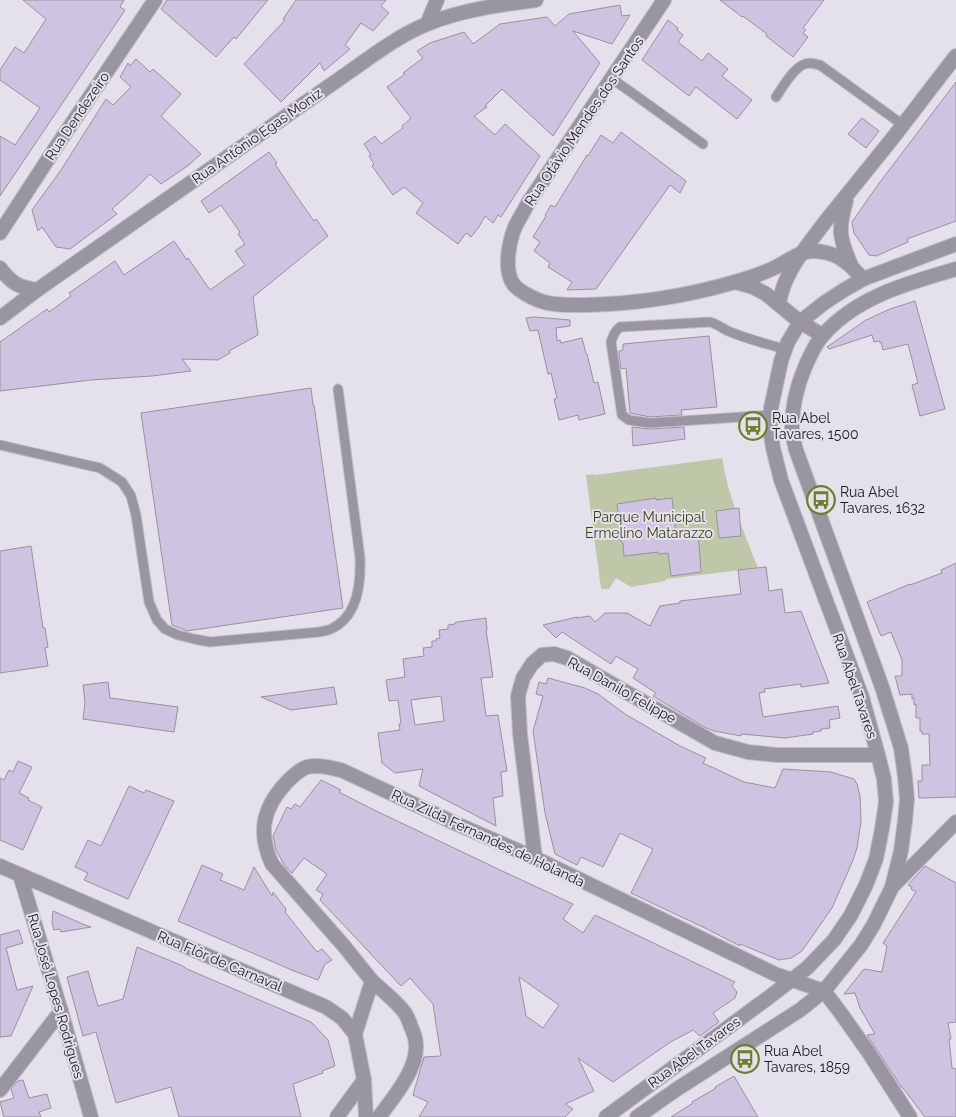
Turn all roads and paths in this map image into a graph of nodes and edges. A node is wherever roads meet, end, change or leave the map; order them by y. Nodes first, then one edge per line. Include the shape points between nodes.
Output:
1 (155, 0) edge
2 (437, 0) edge
3 (536, 0) edge
4 (664, 0) edge
5 (427, 24) junction
6 (956, 56) edge
7 (612, 79) junction
8 (776, 97) dead end
9 (903, 125) junction
10 (702, 144) dead end
11 (848, 193) junction
12 (0, 233) edge
13 (956, 244) edge
14 (802, 252) junction
15 (851, 265) junction
16 (0, 268) edge
17 (956, 269) edge
18 (863, 279) junction
19 (735, 282) junction
20 (37, 290) junction
21 (779, 304) junction
22 (0, 318) edge
23 (800, 322) junction
24 (822, 335) junction
25 (785, 350) junction
26 (338, 389) dead end
27 (771, 415) junction
28 (0, 445) edge
29 (878, 755) junction
30 (956, 822) edge
31 (535, 858) junction
32 (0, 866) edge
33 (20, 875) junction
34 (892, 887) junction
35 (792, 980) junction
36 (372, 981) junction
37 (824, 991) junction
38 (61, 1011) junction
39 (355, 1034) junction
40 (364, 1080) junction
41 (0, 1090) edge
42 (91, 1117) edge
43 (338, 1117) edge
44 (366, 1117) edge
45 (379, 1117) edge
46 (606, 1117) edge
47 (637, 1117) edge
48 (910, 1117) edge

1 - 12 street, Rua Dendezeiro
2 - 5 street
3 - 5 street, Rua Antônio Egas Moniz via 466,11
4 - 7 street, Rua Otávio Mendes dos Santos
5 - 20 street, Rua Antônio Egas Moniz via 386,45
6 - 9 street
7 - 10 lane
7 - 19 street, Rua Otávio Mendes dos Santos via 515,227 508,261 509,274 515,286 544,302 600,305 649,300
8 - 9 lane via 795,70 806,63 814,63
9 - 11 street
11 - 14 street
11 - 15 street via 840,229
13 - 18 street, Rua Abel Tavares
14 - 15 street via 832,254
14 - 19 street, Rua Otávio Mendes dos Santos via 776,267
14 - 21 street via 787,276
15 - 18 street
16 - 20 street via 14,283
17 - 24 street, Rua Abel Tavares via 906,284 867,301
18 - 23 street, Rua Abel Tavares
19 - 21 street via 753,287
20 - 22 street, Rua Antônio Egas Moniz
21 - 23 street
23 - 24 street
23 - 25 street, Rua Abel Tavares
24 - 34 street, Rua Abel Tavares via 802,374 792,429 796,450 901,748 906,784 906,822
25 - 27 street, Rua Abel Tavares
25 - 27 lane via 710,322 620,326 612,337 622,415 629,420 650,423
26 - 28 lane via 360,558 359,587 356,600 342,622 319,632 210,642 165,629 149,602 136,515 131,496 122,482 100,468
27 - 29 street, Rua Abel Tavares via 773,448 781,480 862,698
29 - 31 street, Rua Danilo Felippe via 777,755 731,748 715,743 567,658 542,655 523,678 518,696
29 - 35 street, Rua Abel Tavares via 886,802 876,859 851,915 834,940
30 - 34 street
31 - 35 street, Rua Zilda Fernandes de Holanda
31 - 36 street, Rua Zilda Fernandes de Holanda via 341,770 308,767 294,775 270,805 264,829 267,852 272,864
32 - 33 street, Rua Flôr de Carnaval
33 - 38 street, Rua José Lopes Rodrigues
33 - 39 street, Rua Flôr de Carnaval via 326,1007 342,1018
34 - 37 street, Rua Abel Tavares via 861,945
35 - 37 street, Rua Zilda Fernandes de Holanda
35 - 46 street, Rua Abel Tavares
36 - 39 street
36 - 45 street, Rua Zilda Fernandes de Holanda via 402,1008 416,1047 414,1062 396,1095
37 - 47 street, Rua Abel Tavares
37 - 48 street
38 - 41 street
38 - 42 street, Rua José Lopes Rodrigues
39 - 40 street
40 - 43 street
40 - 44 street

